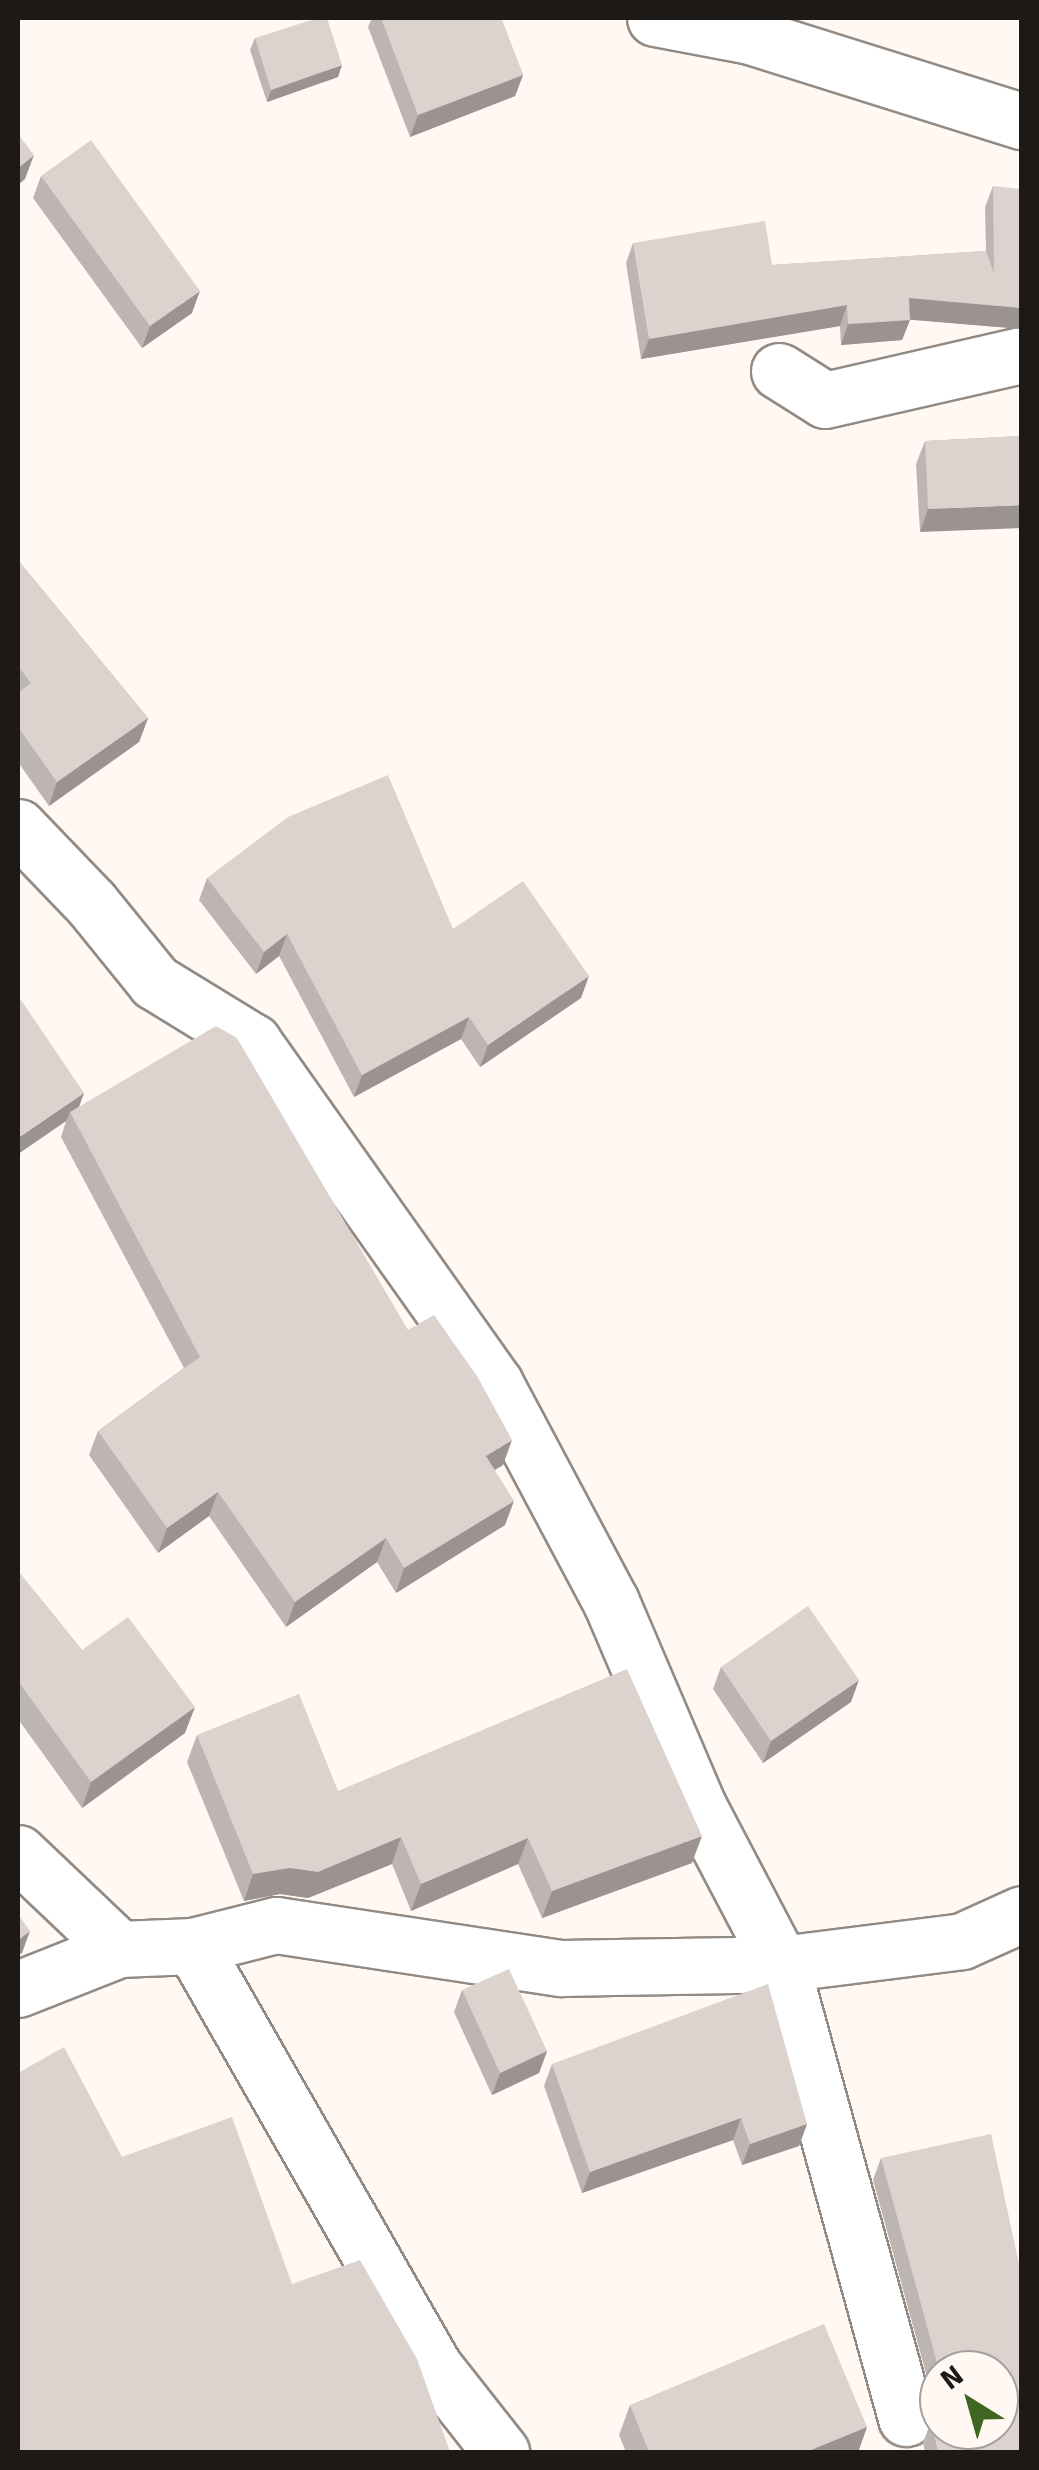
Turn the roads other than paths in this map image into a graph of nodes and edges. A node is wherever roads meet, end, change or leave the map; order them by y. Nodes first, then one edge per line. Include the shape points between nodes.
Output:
1 (654, 18) edge
2 (1022, 121) edge
3 (1022, 355) edge
4 (779, 371) dead end
5 (18, 828) edge
6 (18, 1853) edge
7 (1022, 1914) edge
8 (193, 1946) junction
9 (119, 1949) junction
10 (781, 1964) junction
11 (18, 1989) edge
12 (906, 2418) dead end
13 (500, 2452) edge

1 - 2 street via 750,36
3 - 4 street via 825,400
5 - 10 street via 91,902 155,982 253,1042 495,1384 611,1602 699,1808
6 - 9 street
7 - 10 street via 962,1941
8 - 9 street
8 - 10 street via 276,1925 562,1968
8 - 13 street via 435,2368
9 - 11 street
10 - 12 street

